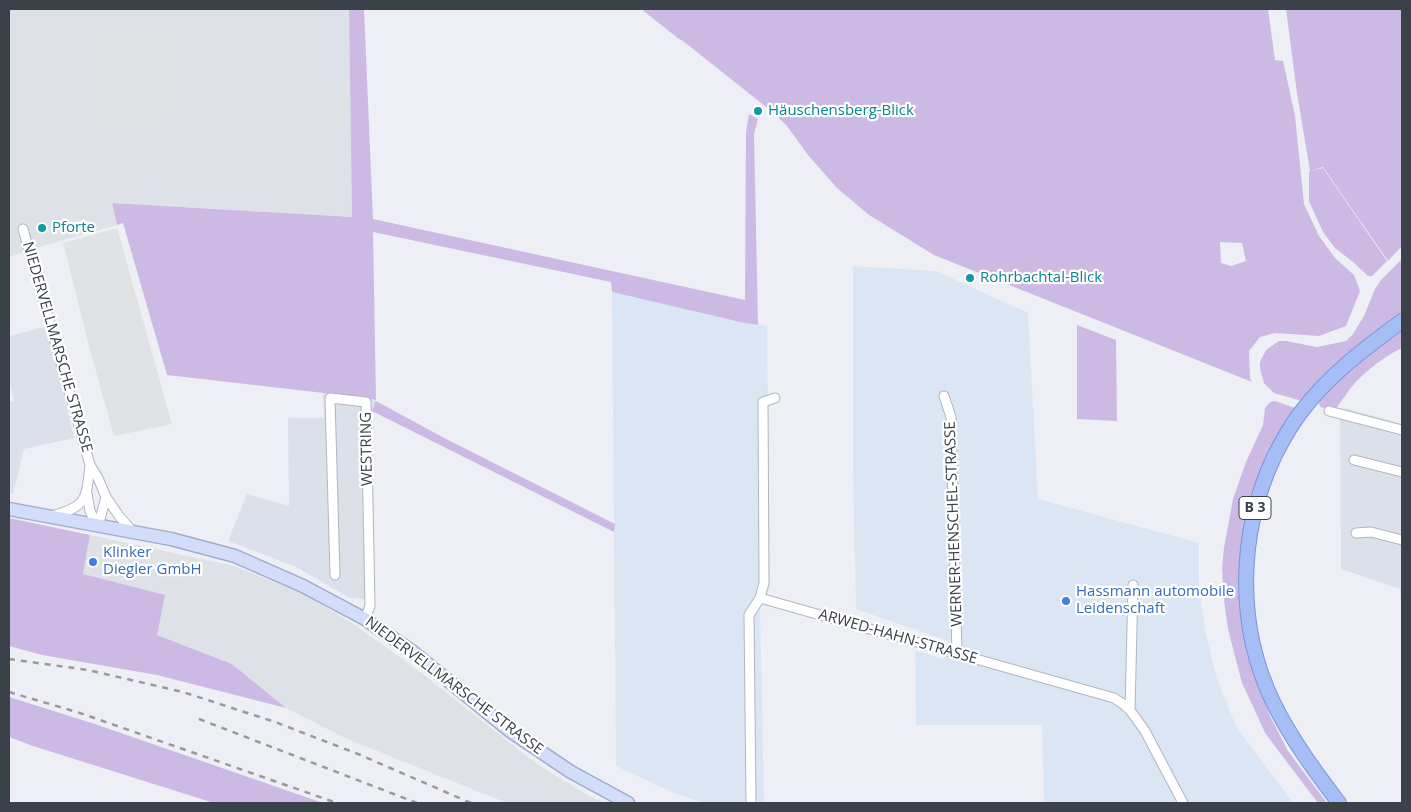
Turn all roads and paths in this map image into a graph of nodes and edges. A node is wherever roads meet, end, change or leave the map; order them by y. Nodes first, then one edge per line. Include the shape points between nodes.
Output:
1 (23, 229) dead end
2 (1402, 321) edge
3 (944, 396) dead end
4 (775, 398) dead end
5 (1329, 411) dead end
6 (1402, 430) edge
7 (1354, 460) dead end
8 (90, 465) junction
9 (1402, 472) edge
10 (87, 494) junction
11 (106, 497) junction
12 (9, 508) edge
13 (51, 516) junction
14 (96, 524) junction
15 (134, 532) junction
16 (1356, 533) dead end
17 (1402, 540) edge
18 (335, 575) dead end
19 (1133, 585) dead end
20 (760, 598) junction
21 (366, 619) junction
22 (957, 654) junction
23 (1130, 710) junction
24 (628, 803) edge
25 (751, 803) edge
26 (1183, 803) edge
27 (1340, 803) edge

1 - 8 street, NIEDERVELLMARSCHE STRASSE
2 - 27 main road, B 3 via 1362,350 1300,412 1265,477 1248,540 1245,576 1248,613 1253,646 1263,678 1272,701 1299,748
3 - 22 street, WERNER-HENSCHEL-STRASSE via 952,416
4 - 20 street via 763,402 764,583
5 - 6 street
7 - 9 street
8 - 10 street, NIEDERVELLMARSCHE STRASSE
8 - 11 street, NIEDERVELLMARSCHE STRASSE
10 - 13 street, NIEDERVELLMARSCHE STRASSE via 78,507
10 - 14 street, NIEDERVELLMARSCHE STRASSE
11 - 14 street
11 - 15 street, NIEDERVELLMARSCHE STRASSE
12 - 13 main road, NIEDERVELLMARSCHE STRASSE
13 - 14 main road, NIEDERVELLMARSCHE STRASSE
14 - 15 main road, NIEDERVELLMARSCHE STRASSE
15 - 21 main road, NIEDERVELLMARSCHE STRASSE via 235,556
16 - 17 street via 1371,532
18 - 21 street, WESTRING via 330,398 366,402 370,606
19 - 23 street
20 - 22 street, ARWED-HAHN-STRASSE
20 - 25 street via 749,615
21 - 24 main road, NIEDERVELLMARSCHE STRASSE via 413,652 510,730 571,772
22 - 23 street, ARWED-HAHN-STRASSE via 1114,698
23 - 26 street, ARWED-HAHN-STRASSE via 1146,731

